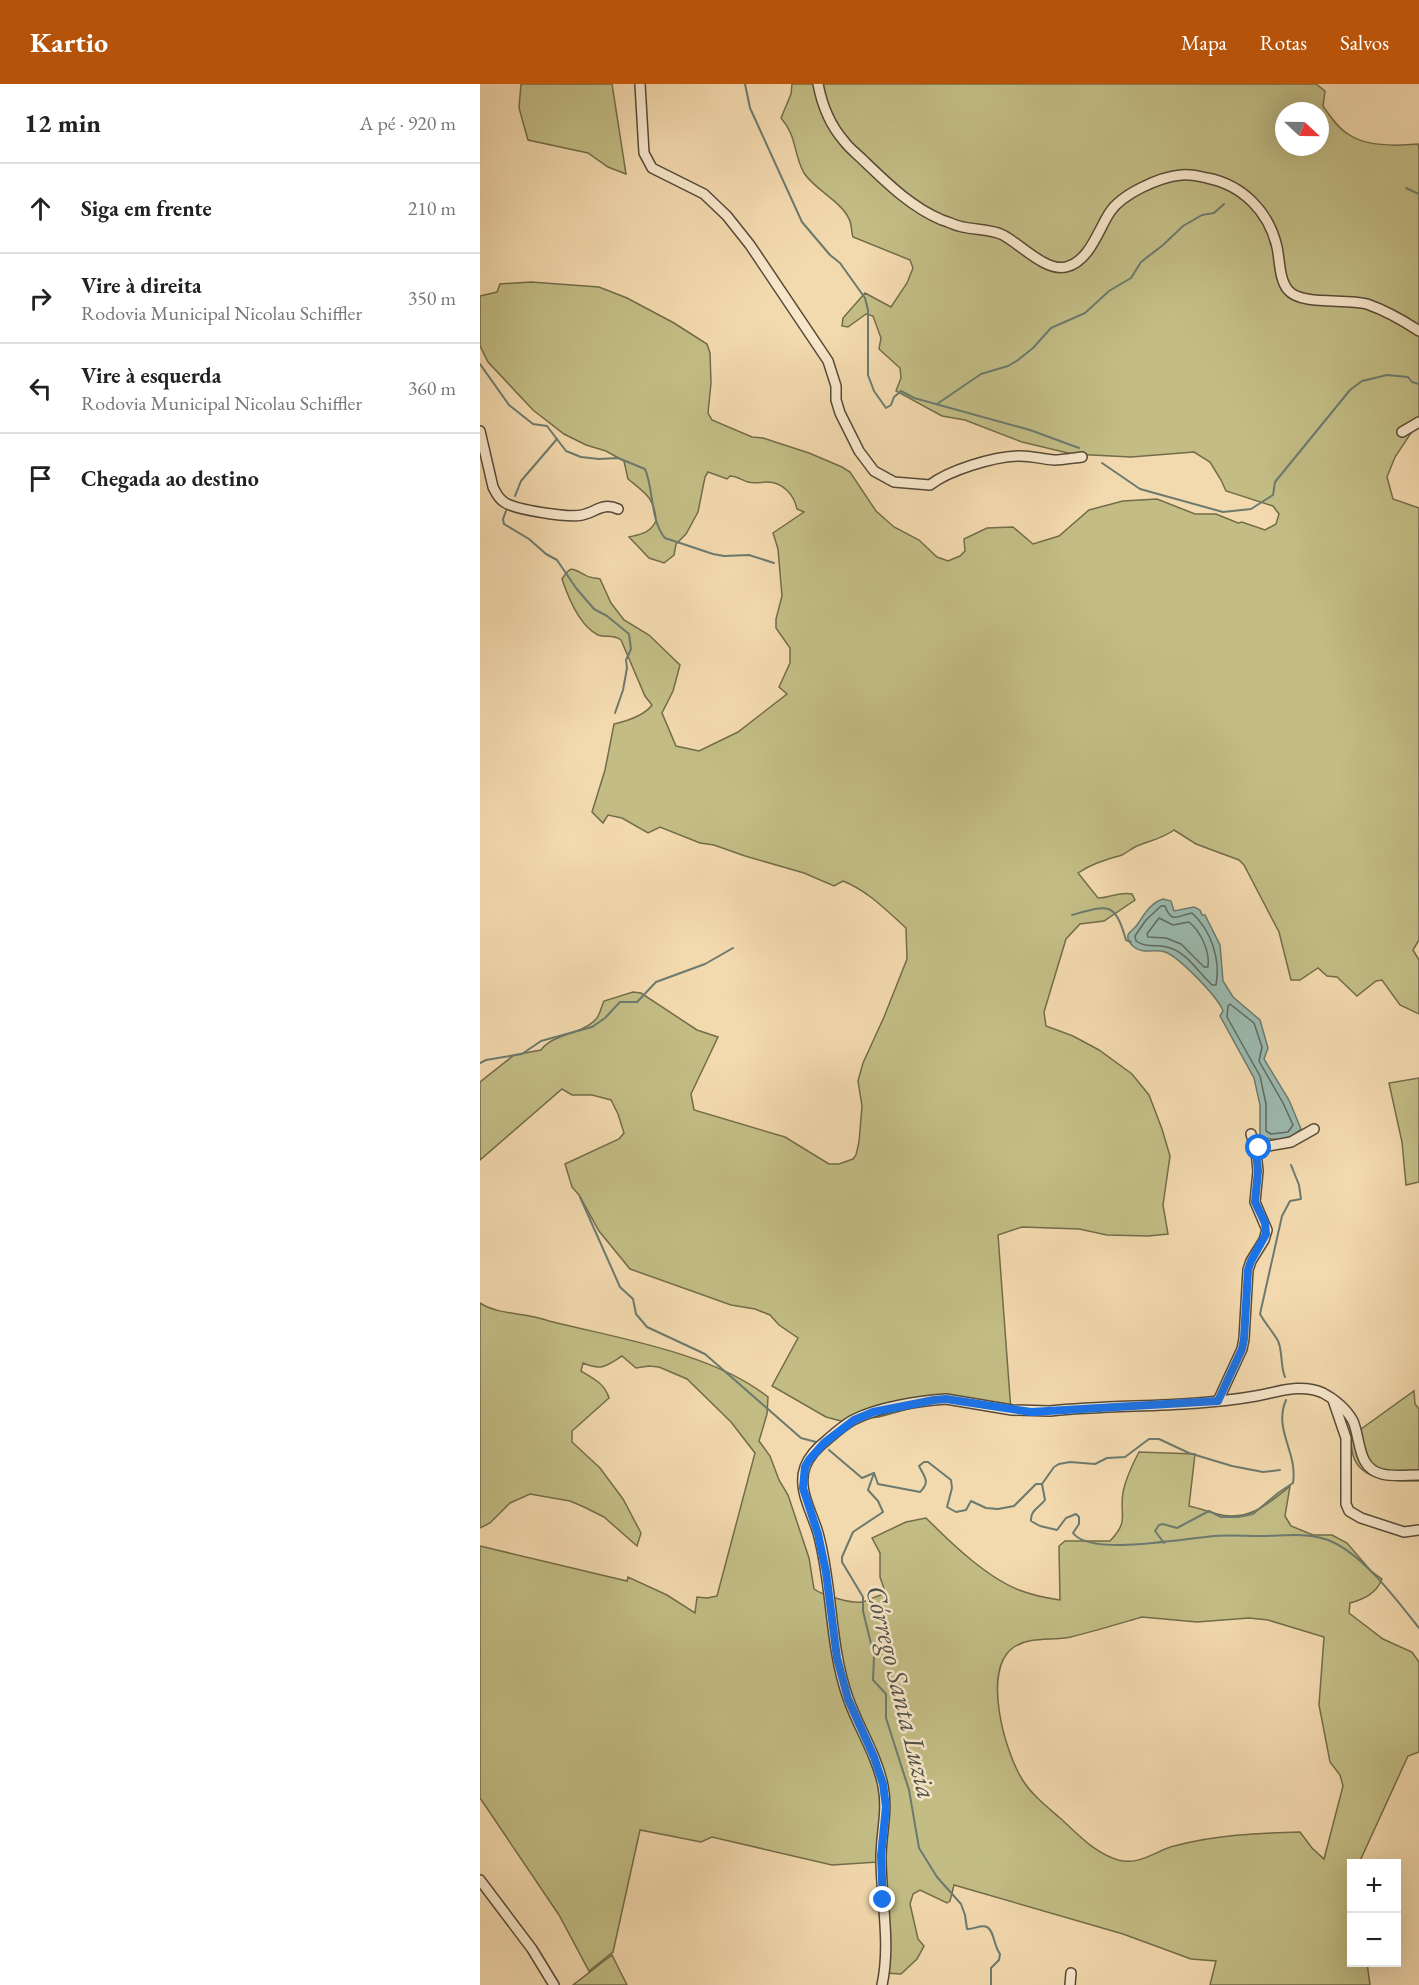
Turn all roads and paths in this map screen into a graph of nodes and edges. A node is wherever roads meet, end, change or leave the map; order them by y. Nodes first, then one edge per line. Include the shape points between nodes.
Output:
1 (640, 84) edge
2 (818, 84) edge
3 (1419, 331) edge
4 (1419, 422) edge
5 (480, 431) edge
6 (1402, 432) dead end
7 (1082, 457) dead end
8 (618, 508) dead end
9 (1314, 1129) dead end
10 (1251, 1134) dead end
11 (1256, 1151) junction
12 (1333, 1400) junction
13 (1218, 1401) junction
14 (1419, 1475) edge
15 (1419, 1530) edge
16 (480, 1880) edge
17 (1071, 1973) dead end
18 (554, 1985) edge
19 (882, 1985) edge
20 (1070, 1985) edge

1 - 7 street via 647,161 659,173 713,201 744,237 828,361 840,413 874,471 894,482 930,485 954,472 1010,456 1056,460
2 - 3 street via 825,111 844,142 892,189 939,218 961,227 997,232 1047,264 1065,267 1079,260 1111,210 1142,187 1180,175 1210,178 1246,196 1261,210 1270,225 1283,281 1296,297 1369,305
4 - 6 street
5 - 8 street via 494,487 505,503 519,509 579,516 606,506
9 - 11 street via 1291,1142
10 - 11 street
11 - 13 street via 1255,1202 1266,1234 1248,1270 1242,1349
12 - 13 street via 1301,1388
12 - 14 street via 1350,1415 1367,1465 1382,1474
12 - 15 street via 1346,1438 1349,1511 1398,1530
13 - 19 street via 1031,1412 946,1399 925,1401 854,1420 809,1460 803,1488 826,1572 837,1658 848,1699 883,1784 886,1807 881,1856 886,1948
16 - 18 street via 532,1948
17 - 20 street

